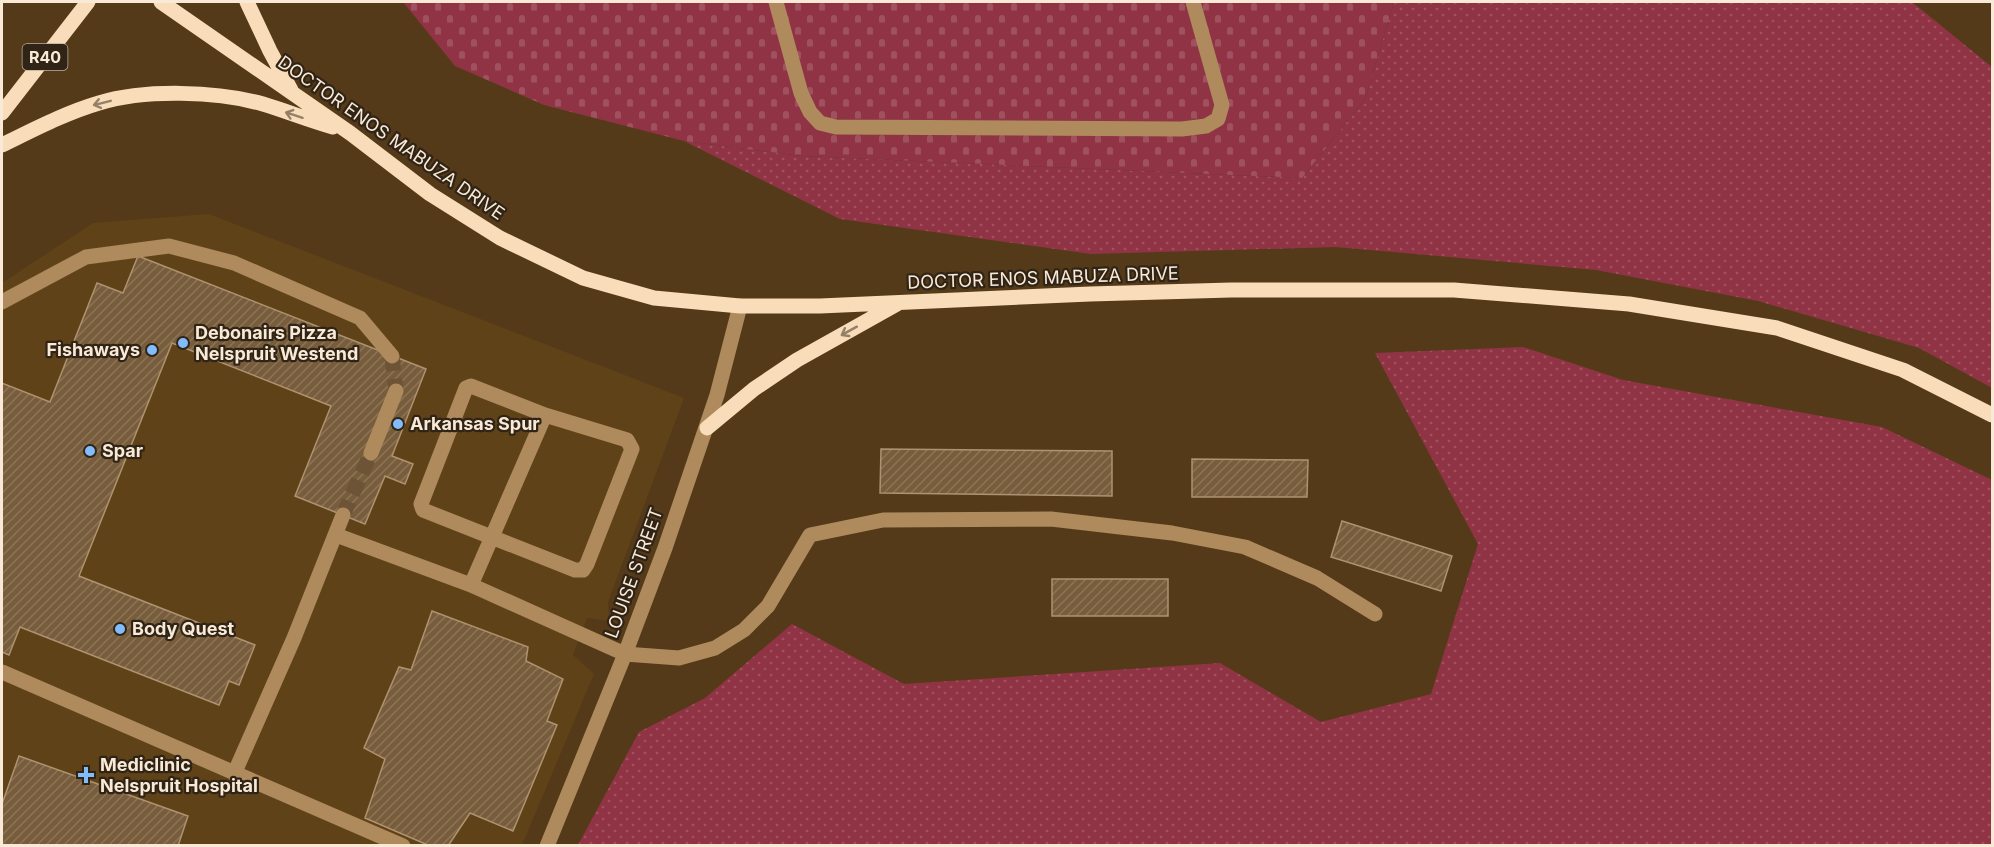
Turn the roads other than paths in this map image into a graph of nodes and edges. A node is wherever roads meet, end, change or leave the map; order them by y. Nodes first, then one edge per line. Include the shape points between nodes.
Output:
1 (88, 2) edge
2 (161, 2) edge
3 (247, 2) edge
4 (776, 2) edge
5 (1193, 2) edge
6 (292, 93) junction
7 (2, 113) edge
8 (350, 133) junction
9 (2, 145) edge
10 (2, 302) edge
11 (900, 303) junction
12 (740, 306) junction
13 (392, 356) tunnel mouth
14 (396, 391) tunnel mouth
15 (545, 414) junction
16 (1992, 415) edge
17 (707, 428) junction
18 (370, 453) tunnel mouth
19 (344, 515) tunnel mouth
20 (336, 534) junction
21 (492, 537) junction
22 (471, 585) junction
23 (1375, 614) dead end
24 (625, 654) junction
25 (2, 672) edge
26 (234, 774) junction
27 (403, 846) edge
28 (546, 846) edge

1 - 7 main road, R40
2 - 6 main road, DOCTOR ENOS MABUZA DRIVE
3 - 6 main road
4 - 5 street via 801,93 820,123 836,127 1182,129 1206,126 1218,119 1222,105
6 - 8 main road, DOCTOR ENOS MABUZA DRIVE
8 -> 9 main road via 261,104 201,94 145,95 100,102
8 - 12 main road, DOCTOR ENOS MABUZA DRIVE via 430,194 500,238 584,278 654,298
10 - 13 street via 87,257 169,246 234,263 360,318
11 - 12 main road, DOCTOR ENOS MABUZA DRIVE
11 - 16 main road, DOCTOR ENOS MABUZA DRIVE via 1231,290 1454,290 1629,304 1777,328 1903,370
11 -> 17 main road via 797,360 754,388
12 - 17 street, LOUISE STREET
14 - 18 street
15 - 21 street
15 - 21 street via 471,386 466,388 421,508
15 - 21 street via 627,440 632,449 588,564 583,570 575,570
17 - 24 street, LOUISE STREET
19 - 20 street
20 - 22 street
20 - 26 street
21 - 22 street
22 - 24 street
23 - 24 street via 1317,578 1245,547 1173,532 1051,519 883,520 810,534 768,606 744,630 715,648 680,658
24 - 28 street, LOUISE STREET
25 - 26 street
26 - 27 street

